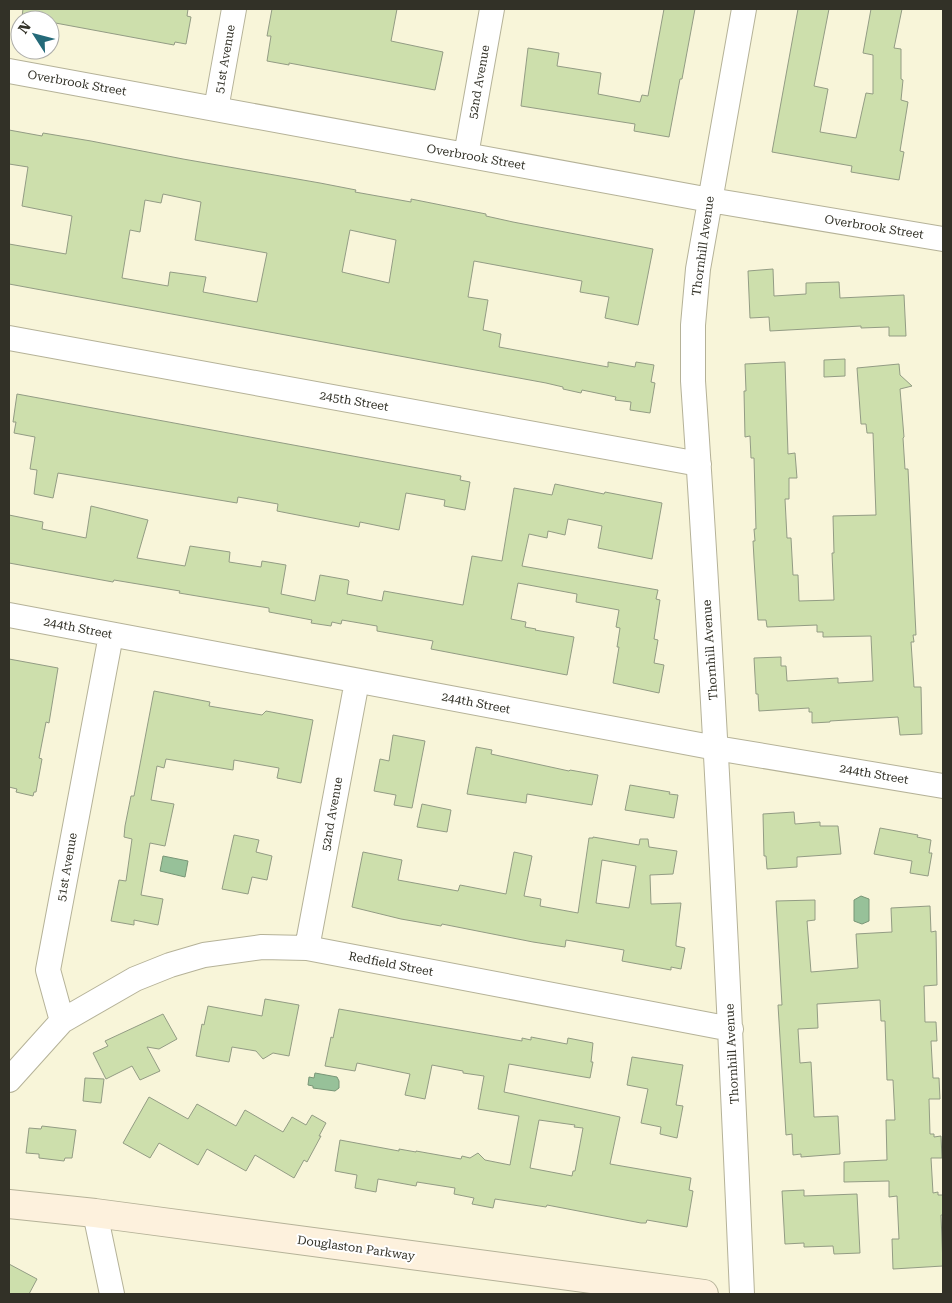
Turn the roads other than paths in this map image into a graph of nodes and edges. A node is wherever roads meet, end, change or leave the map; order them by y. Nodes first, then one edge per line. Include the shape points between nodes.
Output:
1 (234, 9) edge
2 (492, 9) edge
3 (744, 9) edge
4 (9, 71) edge
5 (216, 109) junction
6 (466, 155) junction
7 (710, 200) junction
8 (943, 239) edge
9 (9, 338) edge
10 (699, 464) junction
11 (9, 615) edge
12 (111, 635) junction
13 (357, 681) junction
14 (716, 748) junction
15 (943, 786) edge
16 (307, 948) junction
17 (62, 1021) junction
18 (731, 1029) junction
19 (9, 1080) edge
20 (9, 1204) edge
21 (95, 1213) junction
22 (112, 1294) edge
23 (704, 1294) edge
24 (742, 1294) edge

1 - 5 street, 51st Avenue
2 - 6 street, 52nd Avenue
3 - 7 street, Thornhill Avenue
4 - 5 street, Overbrook Street
5 - 6 street, Overbrook Street
6 - 7 street, Overbrook Street
7 - 8 street, Overbrook Street
7 - 10 street, Thornhill Avenue via 698,269 693,325
9 - 10 street, 245th Street
10 - 14 street, Thornhill Avenue
11 - 12 street, 244th Street
12 - 13 street, 244th Street
12 - 17 street, 51st Avenue via 48,970
13 - 14 street, 244th Street
13 - 16 street, 52nd Avenue
14 - 15 street, 244th Street
14 - 18 street, Thornhill Avenue
16 - 17 street, Redfield Street via 262,947 204,955 170,965 127,983
16 - 18 street, Redfield Street
17 - 19 street
18 - 24 street, Thornhill Avenue
20 - 21 main road, Douglaston Parkway
21 - 22 street
21 - 23 main road, Douglaston Parkway

